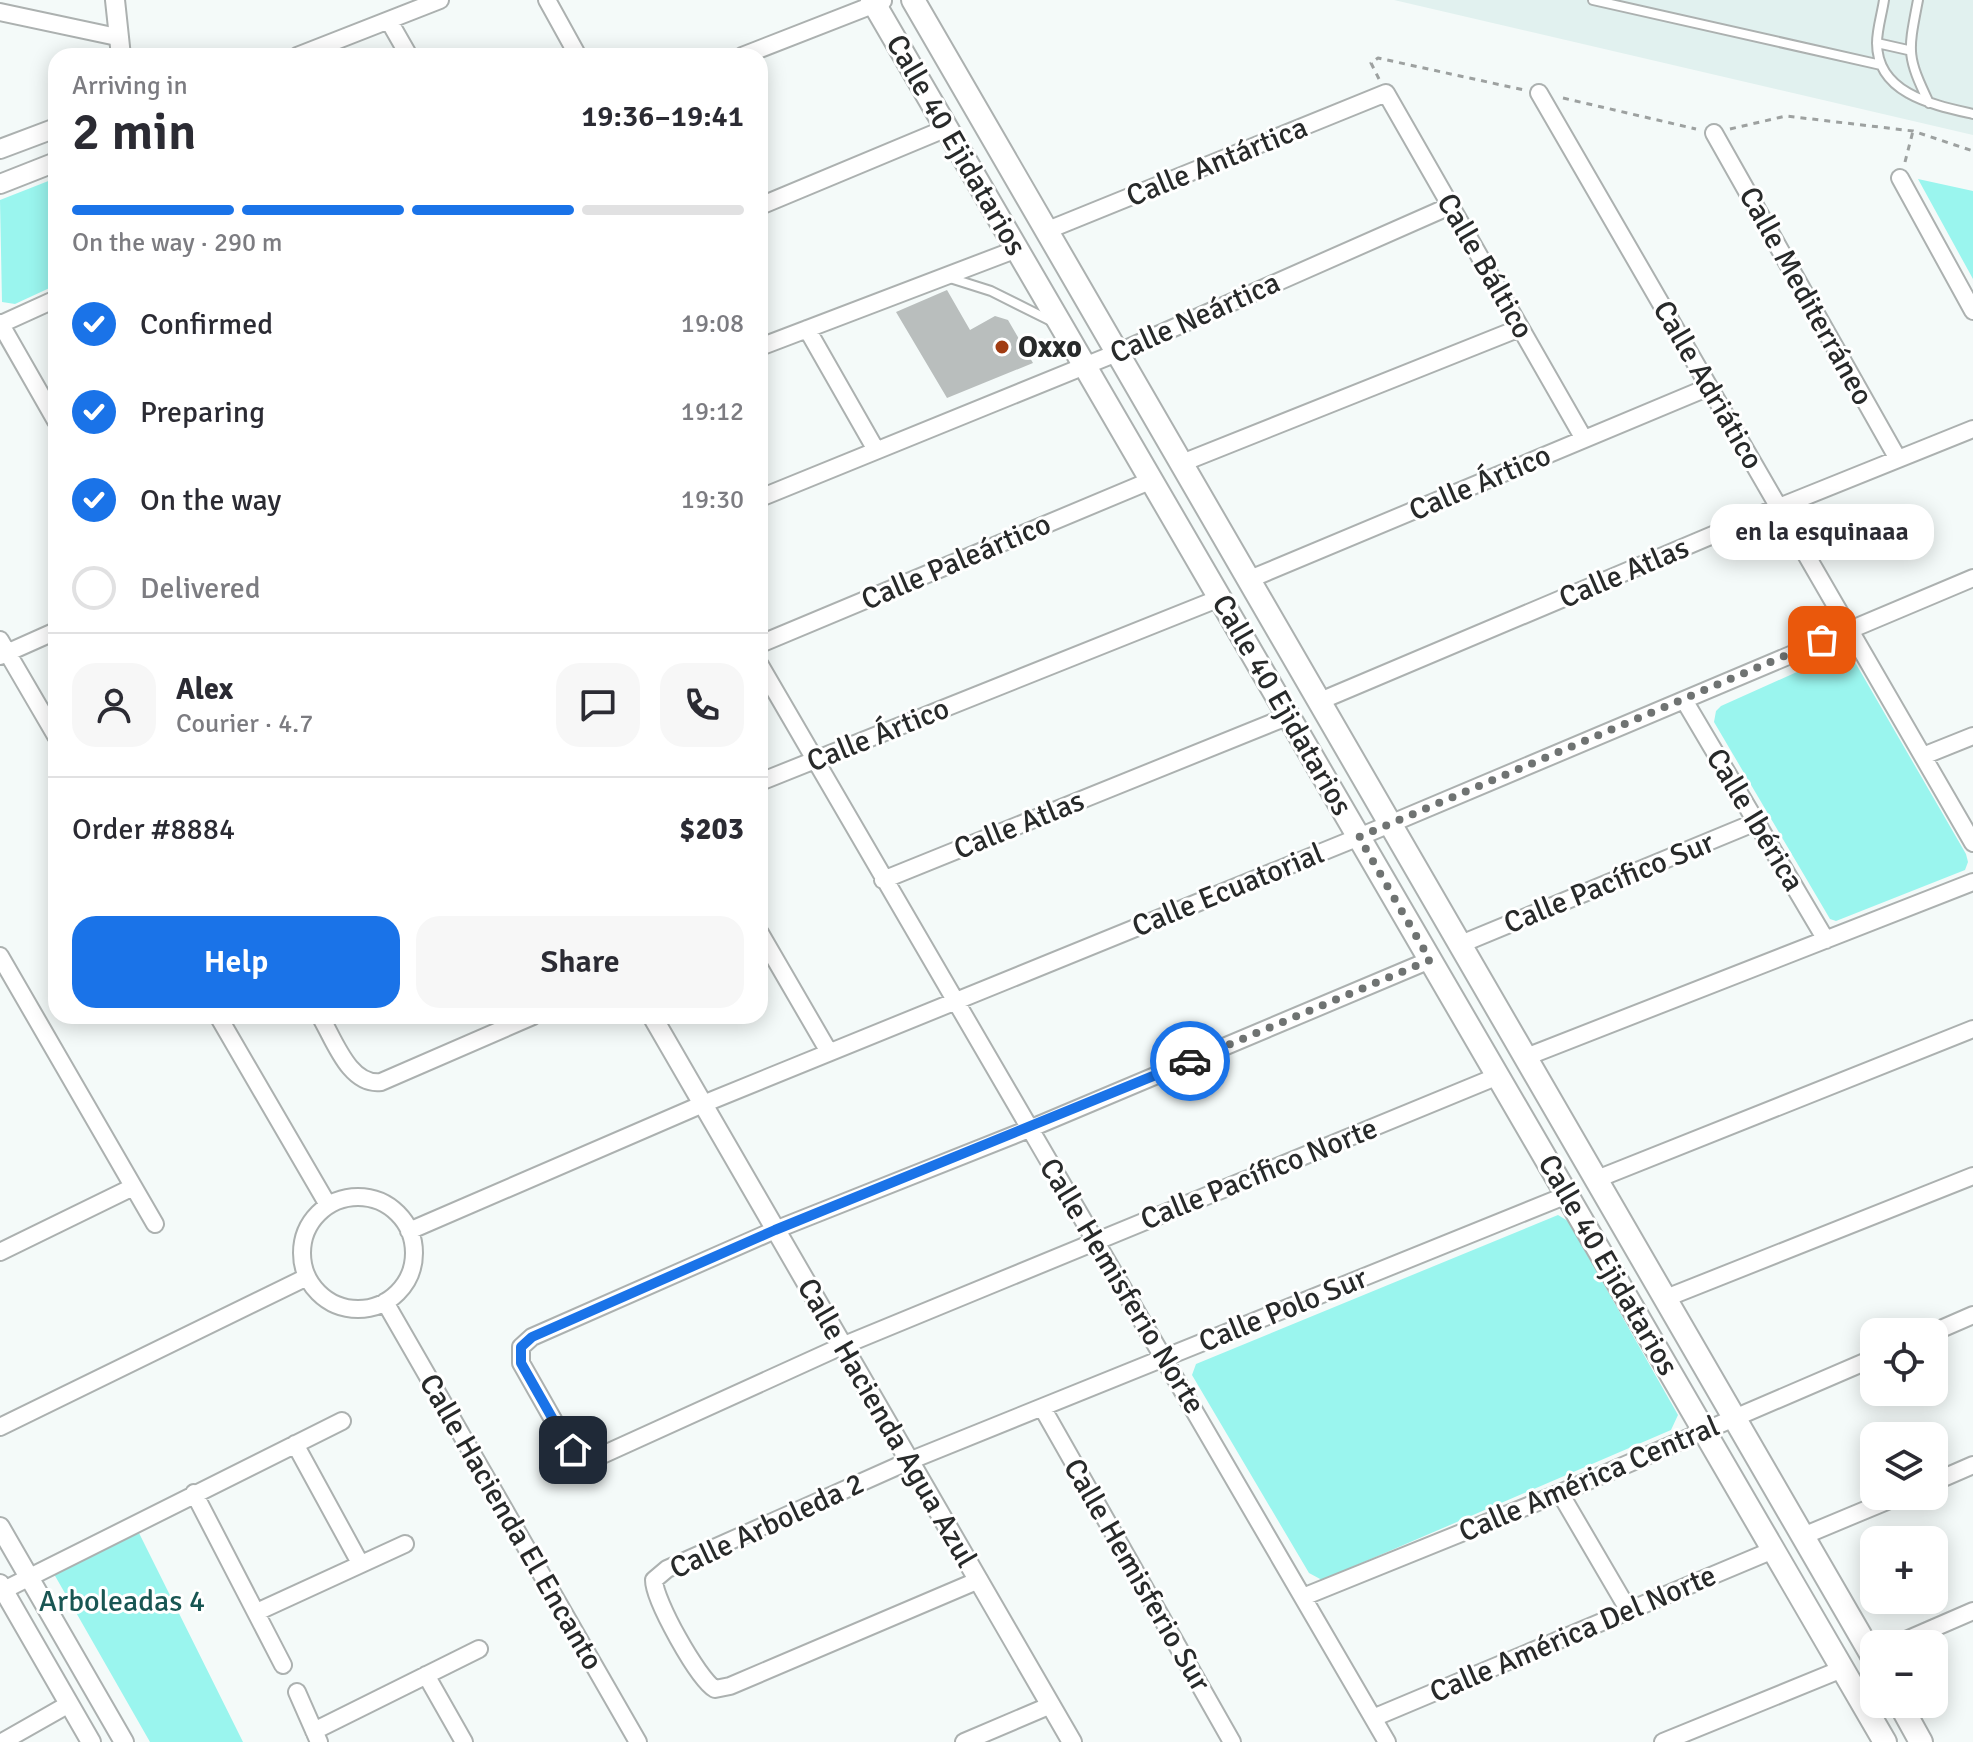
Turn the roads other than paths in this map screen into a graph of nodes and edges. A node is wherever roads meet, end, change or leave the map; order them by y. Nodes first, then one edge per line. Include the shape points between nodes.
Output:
1 (115, 0) edge
2 (440, 0) edge
3 (547, 0) edge
4 (913, 0) edge
5 (1593, 0) edge
6 (1884, 0) edge
7 (1918, 0) edge
8 (877, 1) edge
9 (0, 12) edge
10 (389, 21) junction
11 (1877, 43) junction
12 (119, 47) edge
13 (318, 48) edge
14 (404, 48) edge
15 (574, 48) edge
16 (762, 48) edge
17 (1908, 50) junction
18 (1881, 65) junction
19 (1386, 93) joint
20 (1539, 93) dead end
21 (1929, 104) junction
22 (1973, 114) edge
23 (947, 128) junction
24 (48, 131) edge
25 (1714, 133) road end
26 (0, 149) edge
27 (48, 165) edge
28 (1900, 178) road end
29 (0, 184) edge
30 (768, 203) edge
31 (1450, 206) junction
32 (1048, 230) junction
33 (1017, 249) junction
34 (945, 277) junction
35 (48, 302) edge
36 (1973, 311) edge
37 (0, 323) edge
38 (1063, 328) junction
39 (1520, 328) junction
40 (807, 329) junction
41 (768, 344) edge
42 (1119, 352) junction
43 (1085, 366) junction
44 (1709, 387) junction
45 (48, 407) edge
46 (1973, 429) edge
47 (1584, 439) junction
48 (876, 450) junction
49 (1898, 459) junction
50 (1182, 463) junction
51 (1152, 480) junction
52 (768, 495) edge
53 (1779, 507) junction
54 (1973, 578) edge
55 (1250, 579) junction
56 (1220, 598) junction
57 (1849, 628) junction
58 (48, 634) edge
59 (768, 641) edge
60 (2, 649) edge
61 (768, 679) edge
62 (1684, 700) junction
63 (1320, 701) junction
64 (1289, 716) junction
65 (48, 723) edge
66 (1973, 736) edge
67 (1923, 756) junction
68 (815, 760) junction
69 (768, 779) edge
70 (1390, 822) junction
71 (1756, 822) junction
72 (1359, 837) junction
73 (1973, 843) edge
74 (883, 880) junction
75 (1973, 882) edge
76 (1826, 940) junction
77 (1461, 944) junction
78 (768, 947) edge
79 (0, 956) edge
80 (1430, 960) junction
81 (953, 1001) junction
82 (223, 1024) edge
83 (325, 1024) edge
84 (515, 1024) edge
85 (657, 1024) edge
86 (1973, 1029) edge
87 (829, 1052) junction
88 (1526, 1057) junction
89 (1498, 1076) junction
90 (703, 1104) junction
91 (1029, 1129) junction
92 (1973, 1176) edge
93 (1597, 1179) junction
94 (133, 1187) junction
95 (1567, 1195) junction
96 (328, 1205) junction
97 (155, 1224) dead end
98 (775, 1230) junction
99 (409, 1231) junction
100 (1096, 1241) junction
101 (0, 1252) edge
102 (307, 1277) junction
103 (1666, 1298) junction
104 (385, 1302) junction
105 (1973, 1315) edge
106 (1948, 1326) edge
107 (842, 1346) junction
108 (1166, 1358) junction
109 (1860, 1364) edge
110 (1043, 1409) junction
111 (1734, 1417) junction
112 (342, 1421) dead end
113 (0, 1427) edge
114 (1704, 1431) junction
115 (295, 1444) junction
116 (909, 1461) junction
117 (1973, 1465) edge
118 (1948, 1476) edge
119 (194, 1493) junction
120 (1560, 1493) junction
121 (1865, 1510) edge
122 (0, 1527) edge
123 (1803, 1536) junction
124 (405, 1544) dead end
125 (1773, 1550) junction
126 (360, 1563) junction
127 (29, 1577) junction
128 (979, 1580) junction
129 (1, 1589) edge
130 (1303, 1597) junction
131 (1629, 1611) junction
132 (1973, 1611) edge
133 (257, 1612) junction
134 (1929, 1630) edge
135 (1860, 1634) edge
136 (479, 1649) dead end
137 (283, 1665) dead end
138 (1842, 1669) junction
139 (426, 1675) junction
140 (297, 1692) dead end
141 (69, 1704) junction
142 (1051, 1705) junction
143 (1373, 1718) junction
144 (1908, 1718) edge
145 (317, 1737) edge
146 (2, 1742) edge
147 (91, 1742) edge
148 (124, 1742) edge
149 (464, 1742) edge
150 (638, 1742) edge
151 (964, 1742) edge
152 (1072, 1742) edge
153 (1232, 1742) edge
154 (1387, 1742) edge
155 (1663, 1742) edge
156 (1885, 1742) edge
157 (1921, 1742) edge

1 - 12 street
2 - 10 street
3 - 15 street
4 - 32 main road, Calle 40 Ejidatarios
5 - 18 lane
6 - 11 lane
7 - 17 lane
8 - 16 street
8 - 23 main road, Calle 40 Ejidatarios
9 - 12 street
10 - 13 street
10 - 14 street
11 - 17 lane
11 - 18 lane
17 - 21 lane
18 - 21 lane via 1897,87
19 - 31 street, Calle Báltico
19 - 32 street, Calle Antártica
20 - 44 street, Calle Adriático
21 - 22 lane
23 - 30 street
23 - 33 main road, Calle 40 Ejidatarios
24 - 26 street
25 - 49 street, Calle Mediterráneo
27 - 29 street
28 - 36 street
31 - 39 street, Calle Báltico
31 - 42 street, Calle Neártica
32 - 42 main road, Calle 40 Ejidatarios
33 - 34 street
33 - 38 main road, Calle 40 Ejidatarios
34 - 38 lane via 991,291
34 - 40 street
35 - 37 street
37 - 45 street
38 - 43 main road, Calle 40 Ejidatarios
39 - 47 street, Calle Báltico
39 - 50 street
40 - 41 street
40 - 48 street
42 - 43 street, Calle Neártica
42 - 50 main road, Calle 40 Ejidatarios
43 - 48 street, Calle Neártica
43 - 51 main road, Calle 40 Ejidatarios
44 - 47 street, Calle Ártico
44 - 53 street, Calle Adriático
46 - 49 street, Calle Atlas
47 - 55 street, Calle Ártico
48 - 52 street, Calle Neártica
49 - 53 street, Calle Atlas
50 - 55 main road, Calle 40 Ejidatarios
51 - 56 main road, Calle 40 Ejidatarios
51 - 59 street, Calle Paleártico
53 - 57 street, Calle Adriático
53 - 63 street, Calle Atlas
54 - 57 street, Calle Ecuatorial
55 - 63 main road, Calle 40 Ejidatarios
56 - 64 main road, Calle 40 Ejidatarios
56 - 68 street, Calle Ártico
57 - 62 street, Calle Ecuatorial
57 - 67 street, Calle Adriático
58 - 60 street
60 - 65 street
61 - 68 street, Calle Hemisferio Norte
62 - 70 street, Calle Ecuatorial
62 - 71 street, Calle Ibérica
63 - 70 main road, Calle 40 Ejidatarios
64 - 72 main road, Calle 40 Ejidatarios
64 - 74 street, Calle Atlas
66 - 67 street
67 - 73 street, Calle Adriático
68 - 69 street, Calle Ártico
68 - 74 street, Calle Hemisferio Norte
70 - 72 street, Calle Ecuatorial
70 - 77 main road, Calle 40 Ejidatarios
71 - 76 street, Calle Ibérica
71 - 77 street, Calle Pacífico Sur
72 - 80 main road, Calle 40 Ejidatarios
72 - 81 street, Calle Ecuatorial
74 - 81 street, Calle Hemisferio Norte
75 - 76 street
76 - 88 street
77 - 88 main road, Calle 40 Ejidatarios
78 - 87 street
79 - 94 street
80 - 89 main road, Calle 40 Ejidatarios
80 - 91 street
81 - 87 street, Calle Ecuatorial
81 - 91 street, Calle Hemisferio Norte
82 - 96 street
83 - 84 street via 350,1067 363,1081 373,1083
85 - 90 street, Calle Hacienda Agua Azul
86 - 93 street
87 - 90 street, Calle Ecuatorial
88 - 93 main road, Calle 40 Ejidatarios
89 - 95 main road, Calle 40 Ejidatarios
89 - 100 street, Calle Pacífico Norte
90 - 98 street, Calle Hacienda Agua Azul
90 - 99 street, Calle Ecuatorial
91 - 98 street
91 - 100 street, Calle Hemisferio Norte
92 - 103 street
93 - 103 main road, Calle 40 Ejidatarios
94 - 97 street
94 - 101 street
95 - 108 street, Calle Polo Sur
95 - 114 main road, Calle 40 Ejidatarios
96 - 99 street via 342,1198 375,1199 401,1217
96 - 102 street via 306,1229 302,1261
98 - 107 street, Calle Hacienda Agua Azul
98 - 107 street, Calle Pacífico Norte via 526,1341 521,1363 567,1444 581,1457 600,1456
99 - 104 street via 410,1271
100 - 107 street, Calle Pacífico Norte
100 - 108 street, Calle Hemisferio Norte
102 - 104 street via 332,1303 368,1308
102 - 113 street
103 - 111 main road, Calle 40 Ejidatarios
104 - 150 street, Calle Hacienda El Encanto
105 - 106 street
107 - 116 street, Calle Hacienda Agua Azul
108 - 110 street, Calle Polo Sur
108 - 130 street, Calle Hemisferio Norte
109 - 111 street, Calle América Central
110 - 116 street, Calle Polo Sur
110 - 153 street, Calle Hemisferio Sur
111 - 114 street, Calle América Central
111 - 123 main road, Calle 40 Ejidatarios
112 - 115 street
114 - 120 street, Calle América Central
114 - 125 main road, Calle 40 Ejidatarios
115 - 119 street
115 - 126 street
116 - 128 street, Calle Hacienda Agua Azul
116 - 128 street, Calle Arboleda 2 via 659,1574 654,1587 661,1606 702,1677 715,1689 730,1686
117 - 118 street
119 - 127 street
119 - 133 street
120 - 130 street, Calle América Central
120 - 131 street
121 - 123 street
122 - 127 street
123 - 135 main road, Calle 40 Ejidatarios
124 - 126 street
125 - 131 street, Calle América Del Norte
125 - 138 main road, Calle 40 Ejidatarios
126 - 133 street
127 - 129 street
127 - 148 street
128 - 142 street, Calle Hacienda Agua Azul
129 - 141 street
130 - 143 street, Calle Hemisferio Norte
131 - 143 street, Calle América Del Norte
132 - 134 street
133 - 137 street
136 - 139 street
138 - 155 street
138 - 156 main road, Calle 40 Ejidatarios
139 - 145 street
139 - 149 street
140 - 145 street
141 - 146 street
141 - 147 street
142 - 151 street
142 - 152 street, Calle Hacienda Agua Azul
143 - 154 street, Calle Hemisferio Norte
144 - 157 main road

